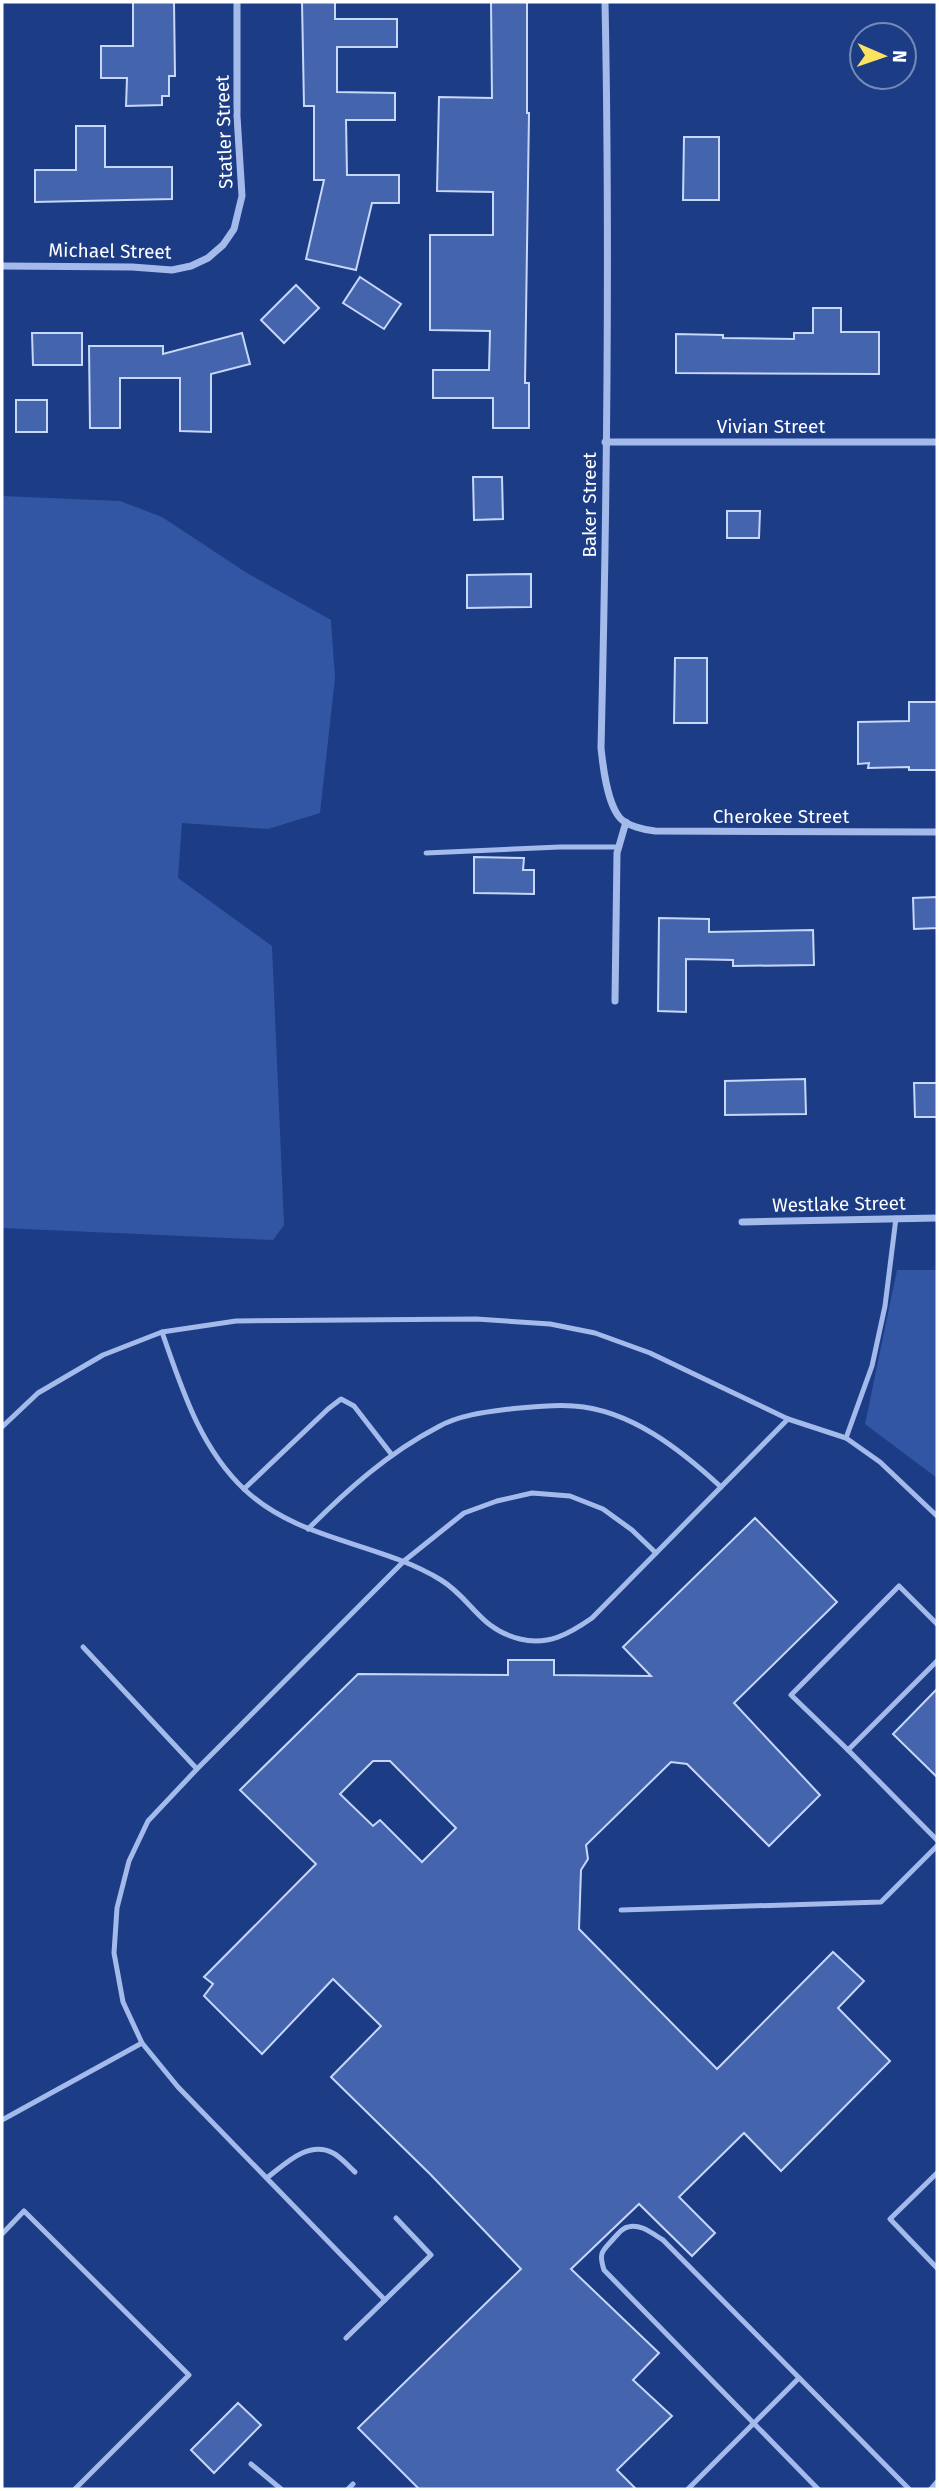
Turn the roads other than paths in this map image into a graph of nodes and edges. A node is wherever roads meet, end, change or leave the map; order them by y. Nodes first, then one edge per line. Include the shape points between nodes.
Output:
1 (237, 2) edge
2 (605, 2) edge
3 (214, 253) joint
4 (2, 266) edge
5 (605, 442) junction
6 (937, 442) edge
7 (626, 822) junction
8 (937, 832) edge
9 (618, 847) junction
10 (426, 853) dead end
11 (615, 1001) dead end
12 (937, 1218) edge
13 (897, 1219) junction
14 (742, 1222) dead end
15 (162, 1332) junction
16 (788, 1419) junction
17 (2, 1427) edge
18 (845, 1438) junction
19 (392, 1455) junction
20 (721, 1487) junction
21 (244, 1489) junction
22 (937, 1516) edge
23 (308, 1529) junction
24 (656, 1553) junction
25 (404, 1561) junction
26 (937, 1624) edge
27 (83, 1647) dead end
28 (937, 1661) edge
29 (848, 1750) junction
30 (197, 1769) junction
31 (937, 1840) edge
32 (937, 1846) edge
33 (621, 1910) dead end
34 (142, 2043) junction
35 (2, 2120) edge
36 (355, 2172) dead end
37 (937, 2173) edge
38 (268, 2177) junction
39 (396, 2218) dead end
40 (2, 2234) edge
41 (937, 2268) edge
42 (386, 2300) junction
43 (346, 2338) dead end
44 (799, 2378) junction
45 (754, 2425) junction
46 (251, 2464) dead end
47 (937, 2482) edge
48 (354, 2484) dead end
49 (75, 2489) edge
50 (281, 2489) edge
51 (348, 2489) edge
52 (688, 2489) edge
53 (818, 2489) edge
54 (909, 2489) edge
55 (931, 2489) edge

1 - 3 street, Statler Street via 242,196 234,229
2 - 5 street, Baker Street
3 - 4 street, Michael Street via 172,270
5 - 6 street, Vivian Street
5 - 7 street, Baker Street via 601,748 613,802
7 - 8 street, Cherokee Street via 655,831
7 - 9 street
9 - 10 lane
9 - 11 street
12 - 13 street, Westlake Street
13 - 14 street, Westlake Street
13 - 18 lane via 872,1366
15 - 16 lane via 236,1321 476,1319 550,1324 595,1333 650,1353
15 - 17 lane via 103,1356 49,1387
15 - 21 lane via 207,1445
16 - 18 lane
16 - 20 lane
18 - 22 lane via 898,1478
19 - 20 lane via 440,1425 479,1413 576,1406 617,1416 659,1437
19 - 21 lane via 354,1406 341,1399
19 - 23 lane via 349,1488
20 - 24 lane
21 - 23 lane via 272,1512
23 - 25 lane
24 - 25 lane via 603,1509 570,1496 532,1493 464,1513
24 - 25 lane via 592,1618 547,1642 492,1629 443,1581
25 - 30 lane
26 - 29 lane via 899,1586 791,1695
27 - 30 lane
28 - 29 lane
29 - 31 lane
30 - 34 lane via 148,1821 129,1861 117,1908 114,1953 123,2002
32 - 33 lane via 881,1902
34 - 35 lane
34 - 38 lane via 178,2087
36 - 38 lane via 332,2152 315,2149 298,2154
37 - 41 lane via 890,2219
38 - 42 lane
39 - 42 lane via 431,2255
40 - 49 lane via 24,2211 189,2375
42 - 43 lane
44 - 45 lane
44 - 45 lane via 663,2240 629,2226 603,2249 604,2270
44 - 54 lane
45 - 52 lane
45 - 53 lane
46 - 50 lane
47 - 55 lane
48 - 51 lane

